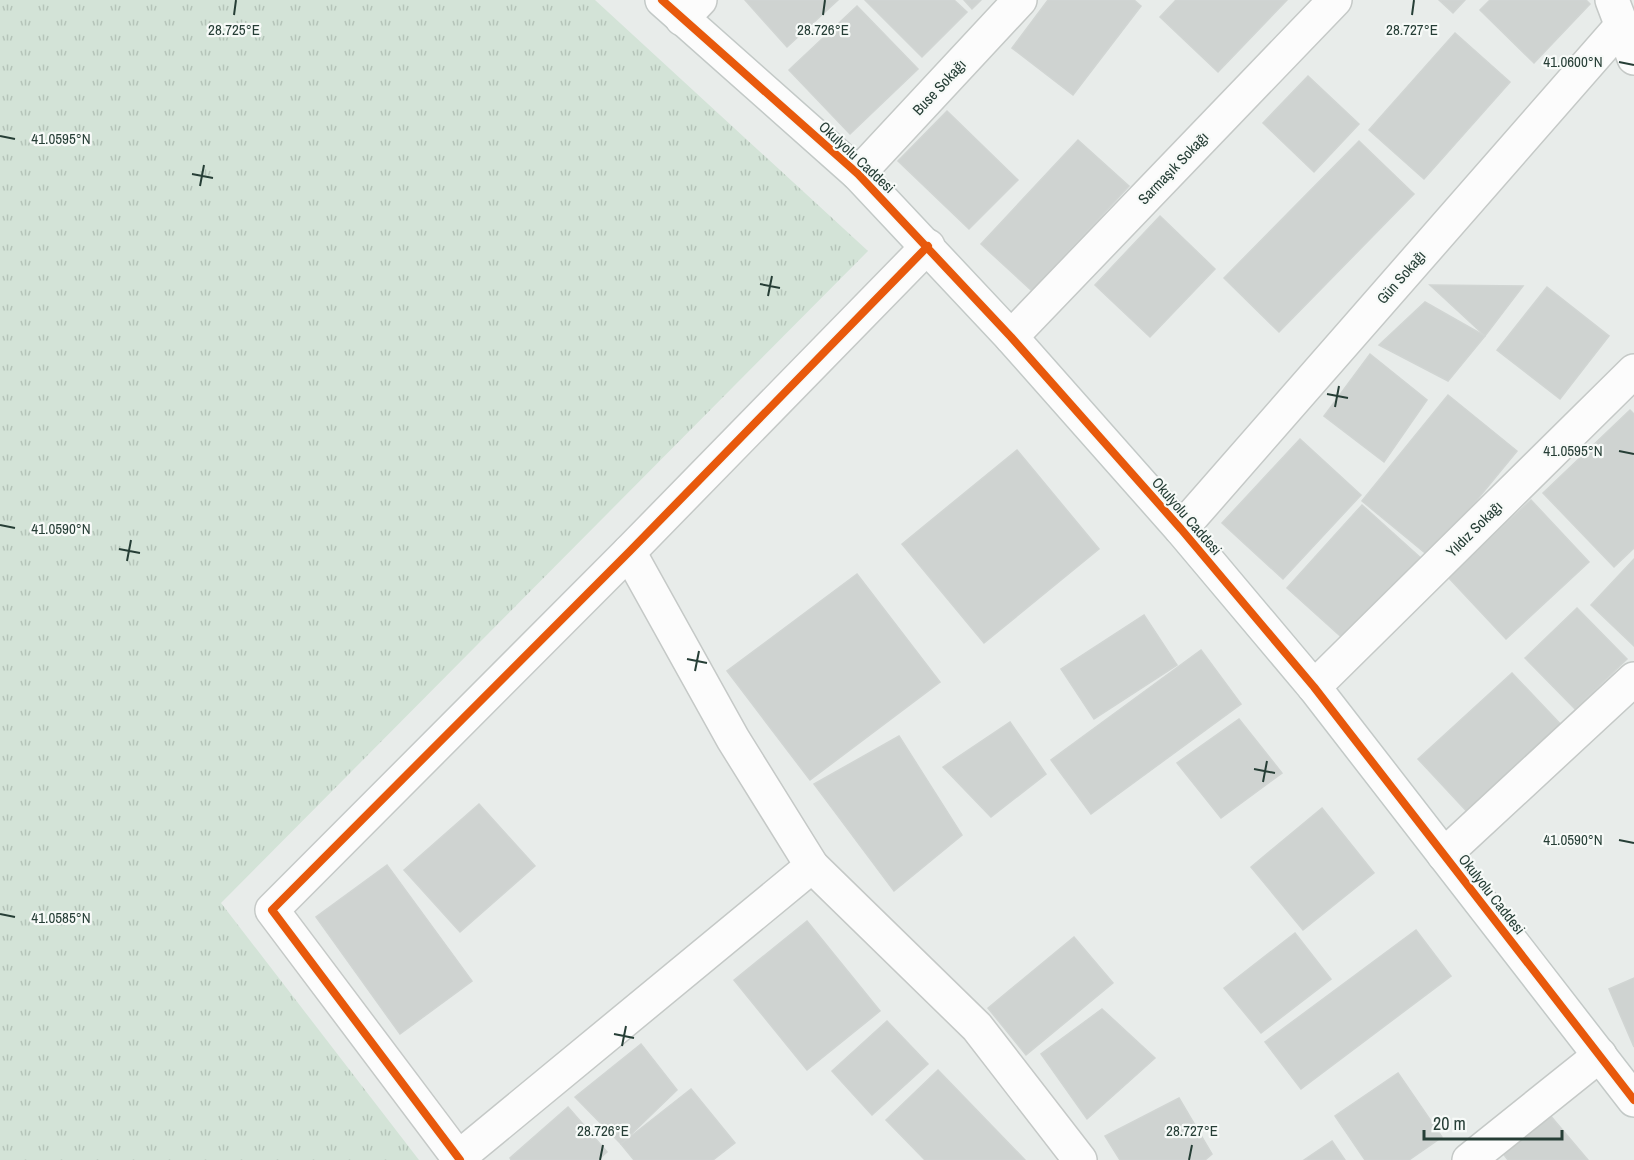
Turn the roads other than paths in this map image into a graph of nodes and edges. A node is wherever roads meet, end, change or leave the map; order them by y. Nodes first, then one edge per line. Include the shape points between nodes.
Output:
1 (1020, 0) edge
2 (1335, 0) edge
3 (682, 6) edge
4 (1617, 13) edge
5 (1634, 58) edge
6 (858, 174) junction
7 (928, 246) junction
8 (1011, 337) junction
9 (1634, 371) edge
10 (1181, 529) junction
11 (629, 552) junction
12 (1634, 679) edge
13 (1314, 687) junction
14 (1444, 855) junction
15 (812, 866) junction
16 (1600, 1055) junction
17 (1634, 1100) edge
18 (459, 1159) edge
19 (1080, 1160) edge
20 (1469, 1160) edge

1 - 6 street, Buse Sokağı
2 - 8 street, Sarmaşık Sokağı
3 - 6 street, Okulyolu Caddesi
4 - 5 street
4 - 10 street, Gün Sokağı
6 - 7 street, Okulyolu Caddesi
7 - 8 street, Okulyolu Caddesi
7 - 11 street
8 - 10 street, Okulyolu Caddesi
9 - 13 street, Yıldız Sokağı
10 - 13 street, Okulyolu Caddesi
11 - 15 street via 733,740
11 - 18 street via 272,910
12 - 14 street
13 - 14 street, Okulyolu Caddesi
14 - 16 street, Okulyolu Caddesi
15 - 18 street
15 - 19 street via 977,1027
16 - 17 street, Okulyolu Caddesi
16 - 20 street

